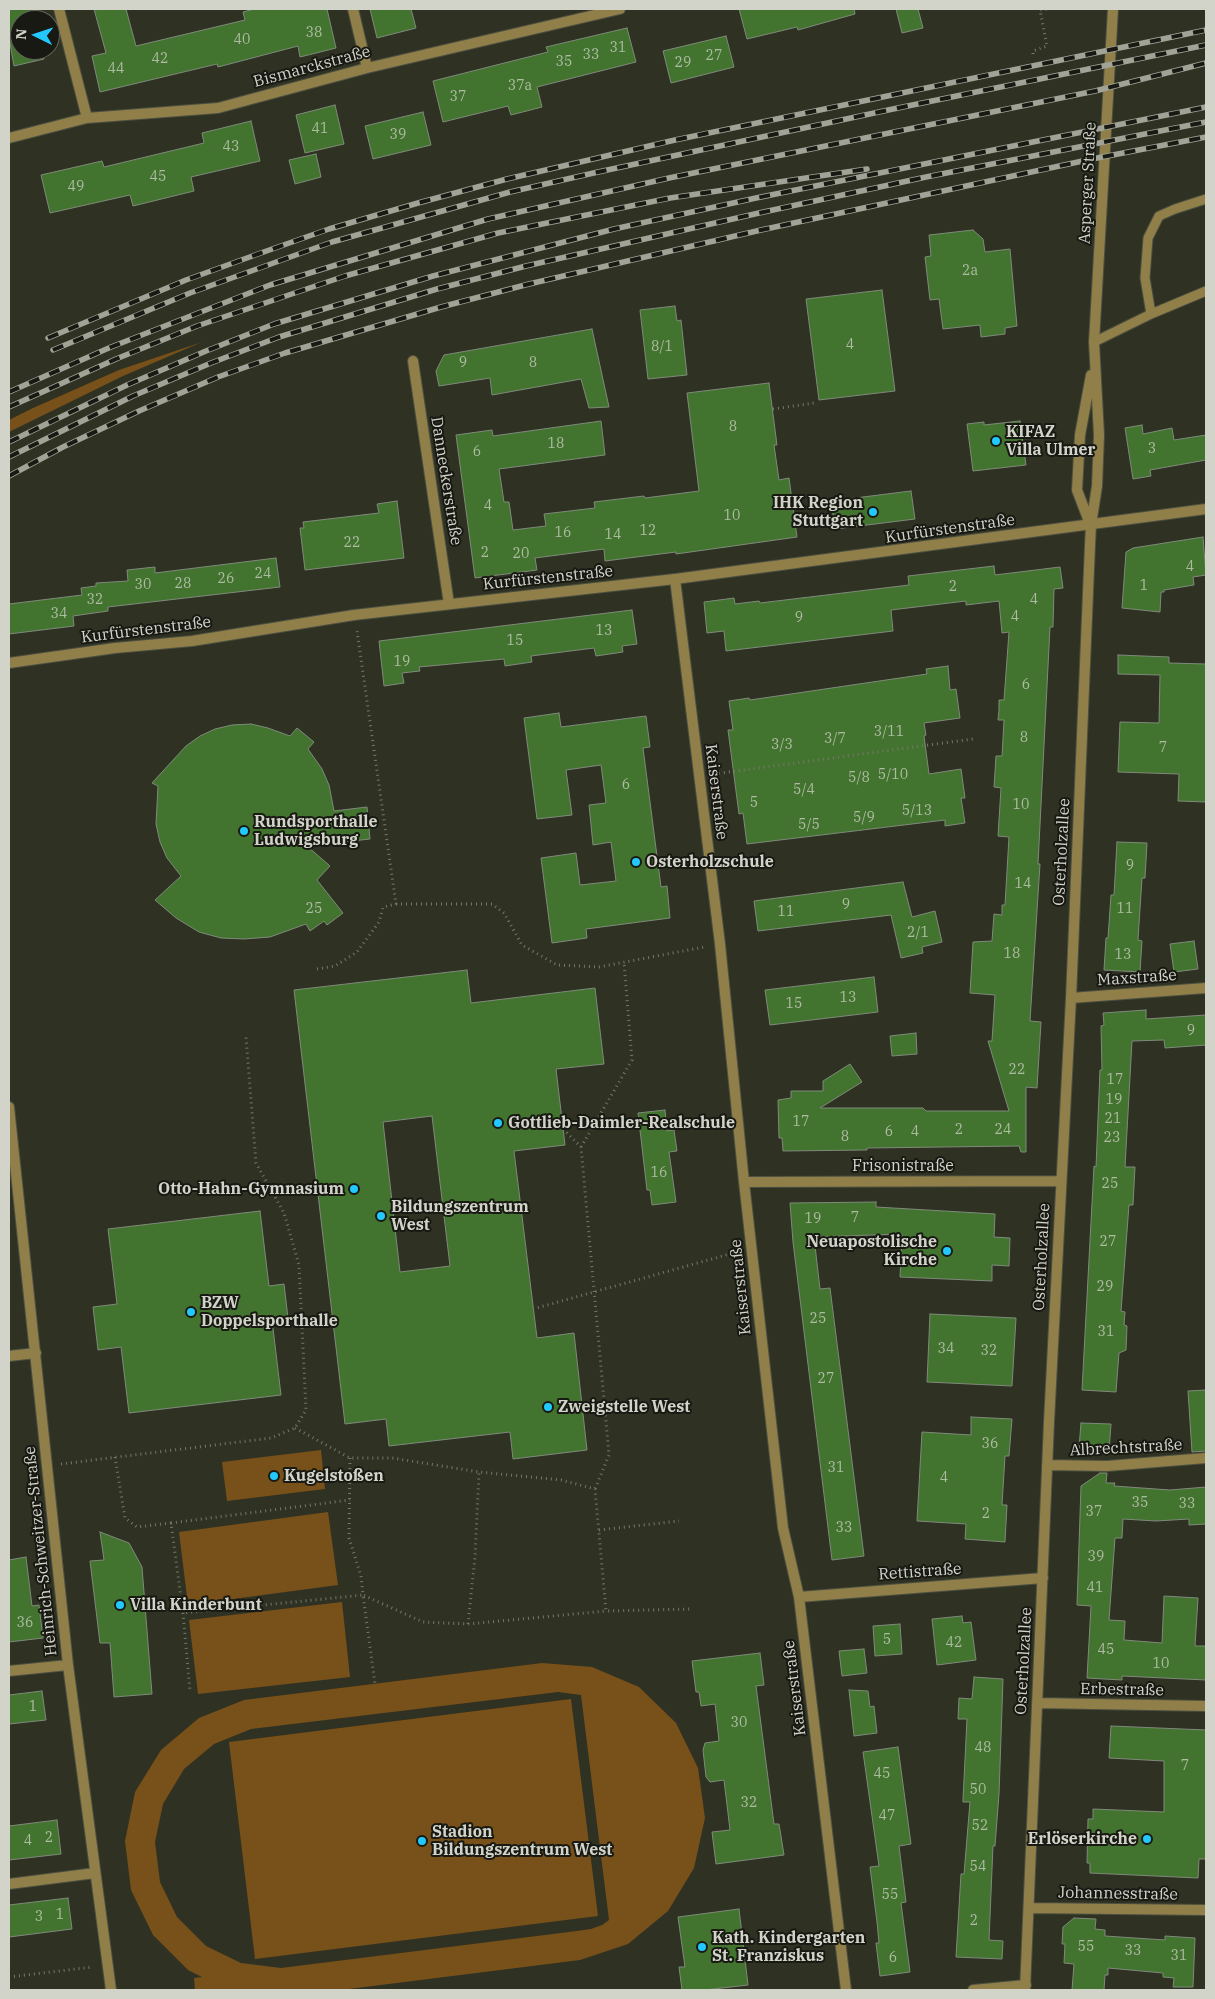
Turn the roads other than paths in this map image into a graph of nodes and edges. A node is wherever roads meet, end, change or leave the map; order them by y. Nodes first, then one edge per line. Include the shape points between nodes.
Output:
1 (59, 9) edge
2 (352, 9) edge
3 (620, 9) edge
4 (1113, 9) edge
5 (367, 68) junction
6 (87, 118) junction
7 (9, 138) edge
8 (1206, 199) edge
9 (1206, 291) edge
10 (1152, 314) junction
11 (1094, 342) junction
12 (1094, 360) junction
13 (413, 361) dead end
14 (1206, 509) edge
15 (1091, 525) junction
16 (675, 579) junction
17 (449, 604) junction
18 (9, 663) edge
19 (1206, 988) edge
20 (1071, 998) junction
21 (9, 1108) edge
22 (1061, 1181) junction
23 (744, 1182) junction
24 (36, 1352) junction
25 (9, 1356) edge
26 (1206, 1458) edge
27 (1047, 1465) junction
28 (1043, 1578) junction
29 (799, 1597) junction
30 (68, 1665) junction
31 (9, 1671) edge
32 (1037, 1703) junction
33 (1206, 1706) edge
34 (95, 1873) junction
35 (9, 1884) edge
36 (1029, 1908) junction
37 (1206, 1910) edge
38 (1026, 1988) edge
39 (111, 1990) edge
40 (846, 1990) edge
41 (973, 1990) edge

1 - 6 street
2 - 5 street
3 - 5 street, Bismarckstraße
4 - 11 street, Asperger Straße
5 - 6 street, Bismarckstraße via 218,108
6 - 7 street, Bismarckstraße
8 - 10 lane via 1159,216 1148,238 1145,278
9 - 10 lane
10 - 11 lane
11 - 12 street, Asperger Straße
12 - 15 street, Asperger Straße via 1099,436
12 - 15 street, Asperger Straße via 1080,435 1077,490
13 - 17 street, Danneckerstraße
14 - 15 street, Kurfürstenstraße
15 - 16 street, Kurfürstenstraße
15 - 20 street, Osterholzallee
16 - 17 street, Kurfürstenstraße
16 - 23 street, Kaiserstraße via 720,944
17 - 18 street, Kurfürstenstraße via 354,615 192,641
19 - 20 street, Maxstraße
20 - 22 street, Osterholzallee
21 - 24 street, Heinrich-Schweitzer-Straße
22 - 23 street, Frisonistraße
22 - 27 street, Osterholzallee
23 - 29 street, Kaiserstraße via 783,1528
24 - 25 street
24 - 30 street, Heinrich-Schweitzer-Straße
26 - 27 street, Albrechtstraße via 1107,1466
27 - 28 street, Osterholzallee
28 - 29 street, Rettistraße
28 - 32 street, Osterholzallee
29 - 40 street, Kaiserstraße
30 - 31 street
30 - 34 street, Heinrich-Schweitzer-Straße
32 - 33 street, Erbestraße
32 - 36 street, Osterholzallee
34 - 35 street
34 - 39 street, Heinrich-Schweitzer-Straße
36 - 37 street, Johannesstraße
36 - 38 street, Osterholzallee
38 - 41 street

